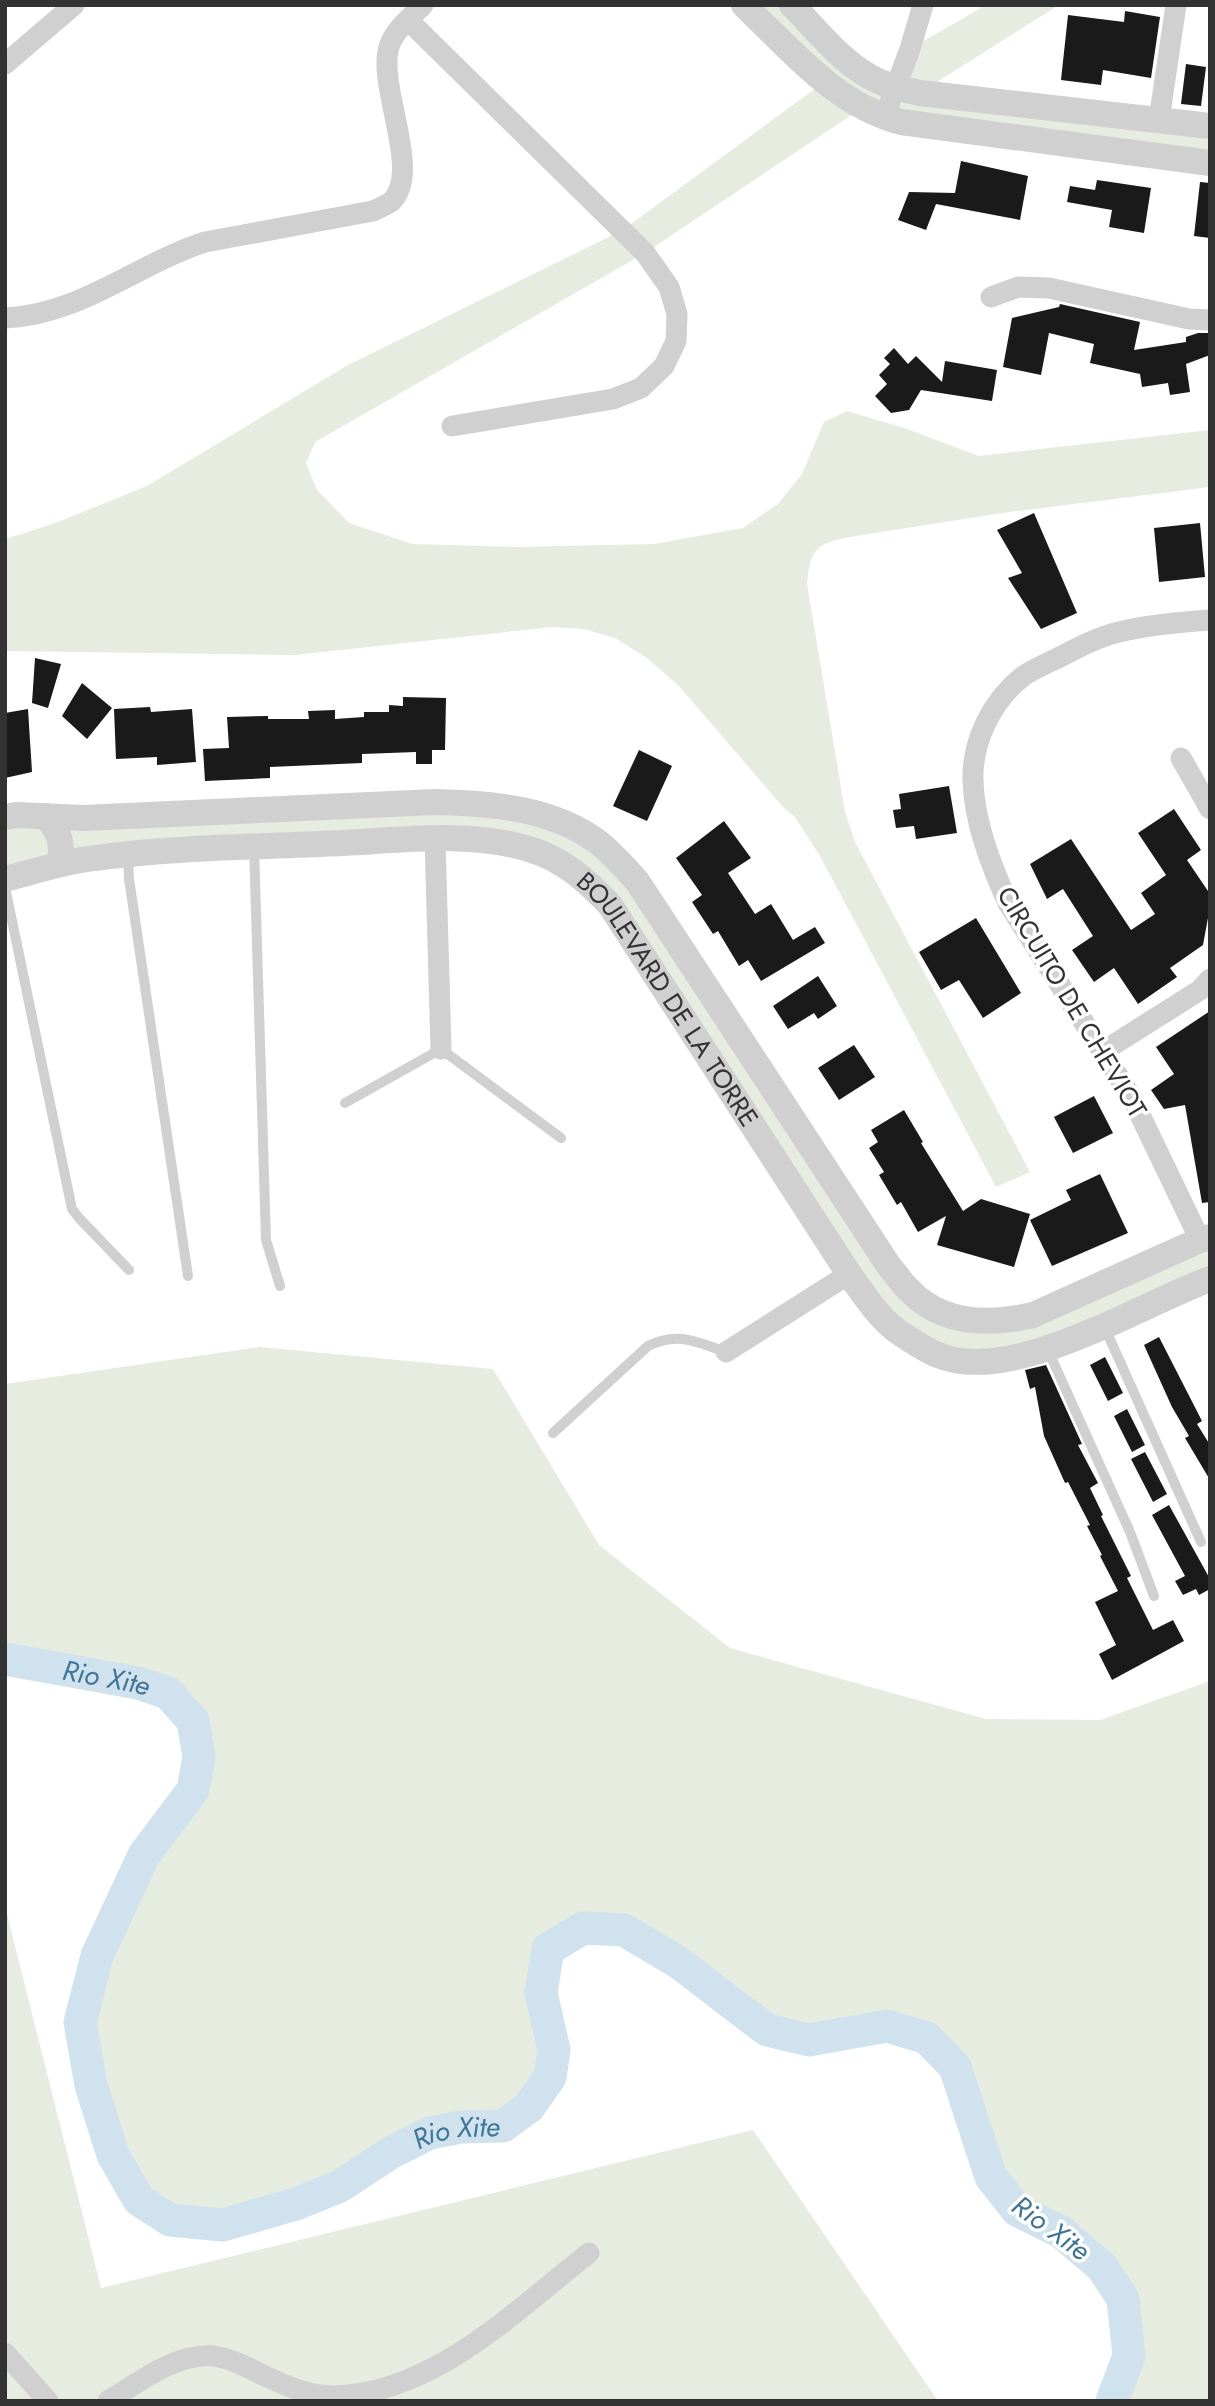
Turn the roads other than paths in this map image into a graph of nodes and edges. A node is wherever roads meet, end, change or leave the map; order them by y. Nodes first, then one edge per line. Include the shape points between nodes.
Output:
1 (75, 5) edge
2 (744, 5) edge
3 (792, 5) edge
4 (923, 5) edge
5 (1176, 5) edge
6 (416, 13) edge
7 (5, 64) edge
8 (897, 88) junction
9 (884, 118) junction
10 (1159, 120) junction
11 (1210, 127) edge
12 (1210, 163) edge
13 (991, 297) dead end
14 (5, 318) edge
15 (1210, 320) edge
16 (452, 426) dead end
17 (1210, 621) edge
18 (1181, 758) dead end
19 (1210, 809) edge
20 (46, 816) junction
21 (5, 817) edge
22 (435, 839) junction
23 (254, 847) junction
24 (128, 855) junction
25 (59, 864) junction
26 (5, 879) edge
27 (5, 887) edge
28 (1210, 979) edge
29 (441, 1049) junction
30 (1102, 1052) junction
31 (345, 1103) dead end
32 (561, 1138) dead end
33 (1205, 1238) edge
34 (129, 1270) dead end
35 (849, 1273) junction
36 (188, 1276) dead end
37 (1210, 1279) edge
38 (280, 1286) dead end
39 (1104, 1326) junction
40 (1047, 1348) junction
41 (726, 1352) joint
42 (553, 1433) dead end
43 (1201, 1542) dead end
44 (1154, 1596) dead end
45 (589, 2253) dead end
46 (5, 2353) edge
47 (48, 2401) edge
48 (108, 2401) edge

1 - 7 street
2 - 9 street via 825,82
3 - 8 street via 845,60
4 - 8 street
5 - 10 street
6 - 14 street via 388,48 387,68 403,166 401,186 392,201 373,211 178,250 89,296 45,312
6 - 16 street via 645,253 669,287 677,314 676,341 664,366 641,388 613,399
8 - 9 street
8 - 10 street
9 - 12 street
10 - 11 street
13 - 15 street via 1018,287 1049,288
17 - 30 street, CIRCUITO DE CHEVIOT via 1139,628 1085,643 1022,677 993,708 978,739 972,778 975,806 993,869 1008,903
18 - 19 street
20 - 21 street, BOULEVARD DE LA TORRE
20 - 25 street via 60,837
20 - 33 street, BOULEVARD DE LA TORRE via 435,802 473,802 538,814 598,842 637,881 889,1266 911,1293 937,1312 965,1320 1005,1322 1033,1315
22 - 23 street, BOULEVARD DE LA TORRE
22 - 29 street
22 - 35 street, BOULEVARD DE LA TORRE via 490,842 553,857 584,878 610,905
23 - 24 street, BOULEVARD DE LA TORRE
23 - 38 lane via 266,1240
24 - 25 street, BOULEVARD DE LA TORRE
24 - 36 lane
25 - 26 street, BOULEVARD DE LA TORRE
27 - 34 lane via 72,1209
28 - 30 street via 1200,990
29 - 31 lane
29 - 32 lane
30 - 33 street, CIRCUITO DE CHEVIOT via 1143,1116
35 - 40 street, BOULEVARD DE LA TORRE via 895,1330 939,1356 995,1362
35 - 41 street
37 - 39 street, BOULEVARD DE LA TORRE
39 - 40 street, BOULEVARD DE LA TORRE
39 - 43 lane
40 - 44 lane via 1141,1556
41 - 42 lane via 676,1337 648,1346
45 - 48 street via 454,2356 391,2385 335,2396 314,2395 236,2362 198,2356 171,2364
46 - 47 street

